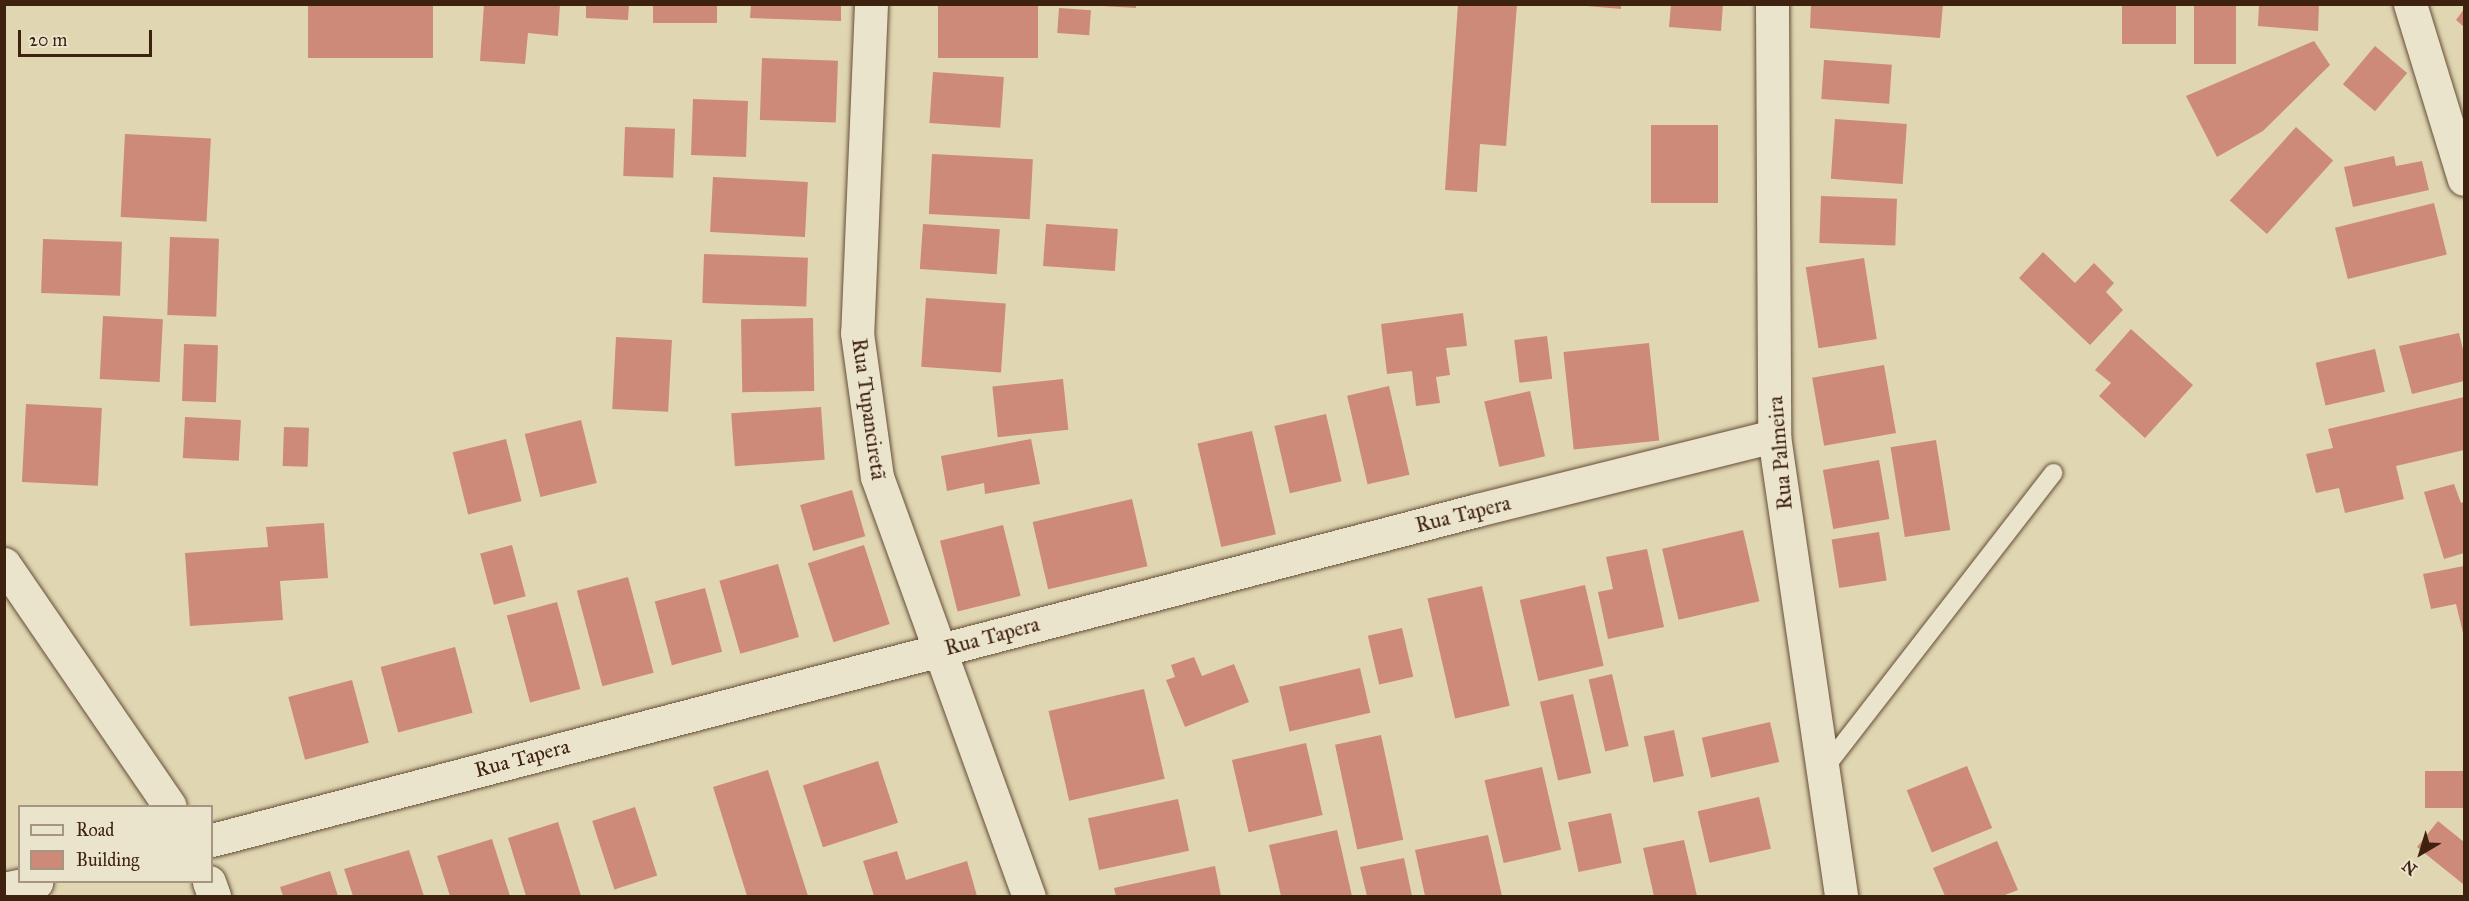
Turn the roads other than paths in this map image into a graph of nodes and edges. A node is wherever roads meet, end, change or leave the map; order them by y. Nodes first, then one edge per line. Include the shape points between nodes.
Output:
1 (871, 4) edge
2 (1772, 4) edge
3 (2410, 4) edge
4 (2464, 178) edge
5 (1774, 436) junction
6 (2053, 473) dead end
7 (4, 564) edge
8 (941, 649) junction
9 (1822, 772) junction
10 (169, 805) edge
11 (213, 840) edge
12 (31, 883) edge
13 (4, 889) edge
14 (1029, 897) edge
15 (1841, 897) edge

1 - 8 street, Rua Tupanciretã via 857,333 877,477
2 - 5 street, Rua Palmeira
3 - 4 street
5 - 8 street, Rua Tapera
5 - 9 street, Rua Palmeira
6 - 9 lane
7 - 10 street
8 - 11 street, Rua Tapera
8 - 14 street, Rua Tupanciretã
9 - 15 street, Rua Palmeira
12 - 13 street

